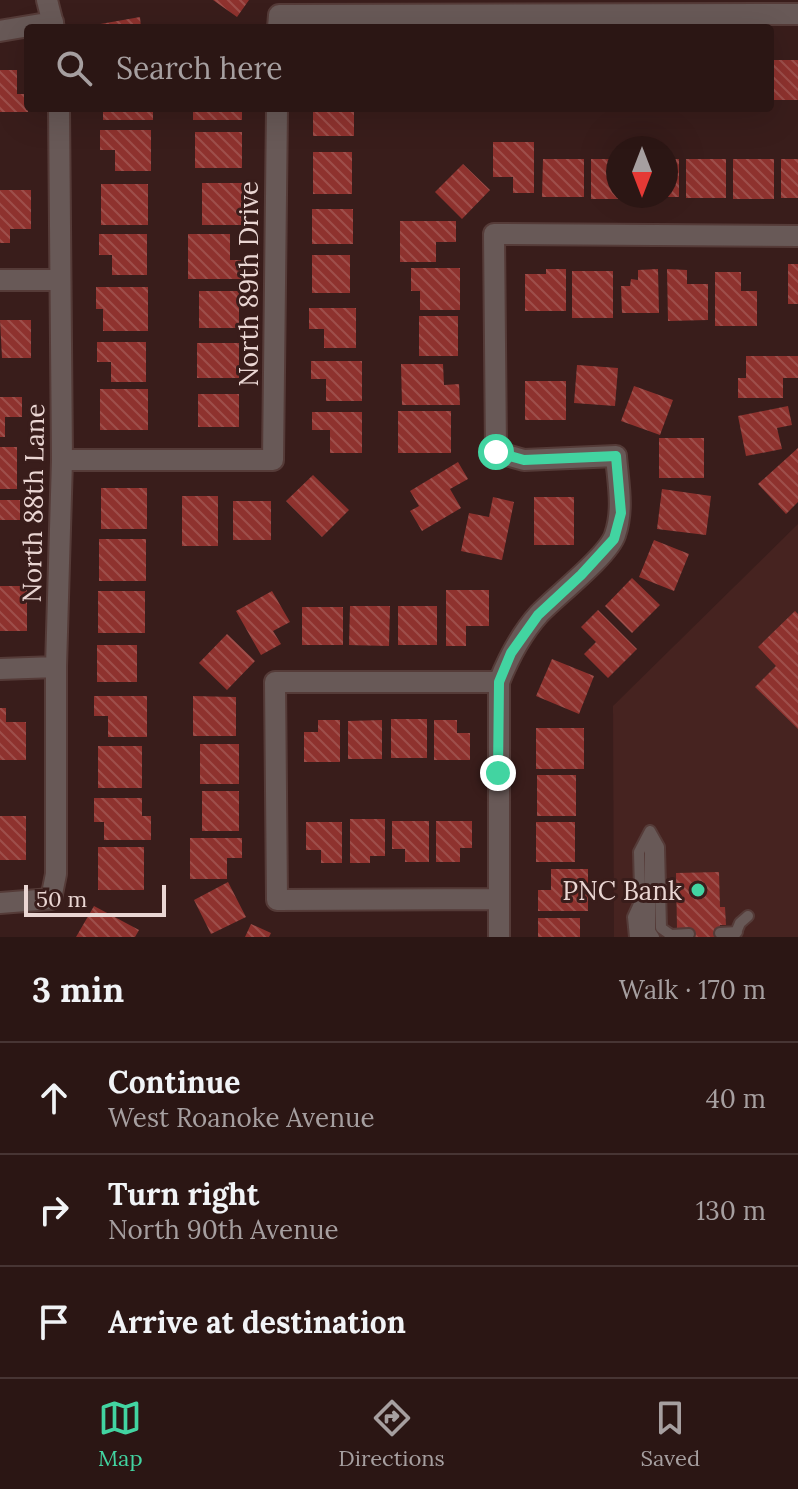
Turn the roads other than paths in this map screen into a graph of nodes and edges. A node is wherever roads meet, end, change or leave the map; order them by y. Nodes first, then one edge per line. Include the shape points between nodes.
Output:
1 (47, 0) edge
2 (798, 14) edge
3 (278, 21) edge
4 (53, 24) edge
5 (24, 28) edge
6 (0, 31) edge
7 (59, 112) edge
8 (277, 112) edge
9 (798, 236) edge
10 (0, 280) edge
11 (59, 280) junction
12 (62, 460) junction
13 (56, 667) junction
14 (0, 669) edge
15 (499, 682) junction
16 (650, 831) junction
17 (499, 899) junction
18 (0, 903) edge
19 (640, 903) junction
20 (748, 916) dead end
21 (720, 933) dead end
22 (689, 934) dead end
23 (736, 934) edge
24 (499, 937) edge
25 (635, 937) edge
26 (643, 937) edge
27 (654, 937) edge

1 - 4 street
2 - 3 street
5 - 6 street
7 - 11 street, North 88th Lane
8 - 12 street, North 89th Drive via 273,460
9 - 15 street via 494,234 496,452 524,460 616,456 621,513 614,539 538,615 511,653
10 - 11 street
11 - 12 street, North 88th Lane
12 - 13 street, North 88th Lane
13 - 14 street
13 - 18 street, North 88th Lane via 56,874 51,899
15 - 17 street
15 - 17 street via 275,682 277,900
16 - 19 lane via 639,852
16 - 22 lane via 659,847 661,928 671,935
16 - 27 lane
17 - 24 street
19 - 25 lane via 633,917
19 - 26 lane
20 - 23 lane
21 - 23 lane

